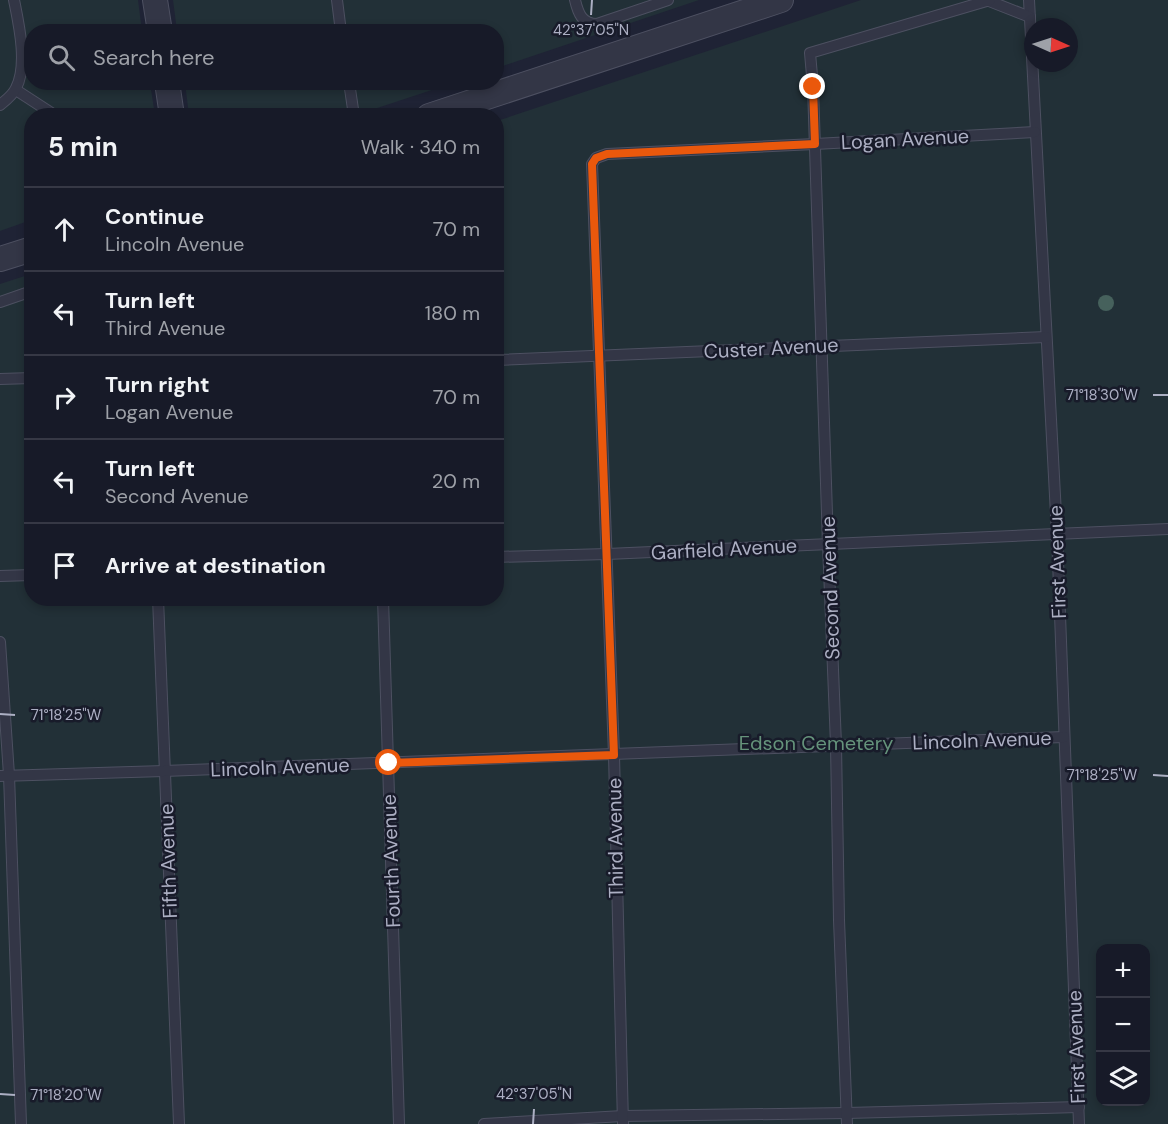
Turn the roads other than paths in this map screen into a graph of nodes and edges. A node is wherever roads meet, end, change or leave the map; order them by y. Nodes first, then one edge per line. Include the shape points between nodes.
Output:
1 (14, 0) edge
2 (155, 0) edge
3 (337, 0) edge
4 (574, 0) edge
5 (668, 0) edge
6 (781, 0) edge
7 (990, 0) edge
8 (1029, 0) edge
9 (1030, 17) junction
10 (159, 24) edge
11 (340, 24) edge
12 (16, 90) junction
13 (168, 90) edge
14 (350, 90) edge
15 (0, 105) edge
16 (44, 108) edge
17 (171, 108) edge
18 (353, 108) edge
19 (453, 108) edge
20 (1035, 132) junction
21 (815, 144) junction
22 (596, 158) joint
23 (24, 252) edge
24 (0, 259) edge
25 (24, 294) edge
26 (0, 302) edge
27 (1046, 337) junction
28 (821, 346) junction
29 (600, 356) junction
30 (504, 360) edge
31 (24, 378) edge
32 (0, 379) edge
33 (1168, 529) edge
34 (1057, 534) junction
35 (828, 544) junction
36 (607, 554) junction
37 (504, 557) edge
38 (24, 575) edge
39 (0, 576) edge
40 (158, 606) edge
41 (383, 606) edge
42 (0, 642) edge
43 (1064, 737) junction
44 (836, 745) junction
45 (614, 755) junction
46 (389, 763) junction
47 (164, 771) junction
48 (4, 776) edge
49 (1079, 1107) junction
50 (847, 1119) edge
51 (623, 1120) edge
52 (21, 1124) edge
53 (179, 1124) edge
54 (399, 1124) edge
55 (484, 1124) edge
56 (1079, 1124) edge

1 - 12 lane via 22,54
2 - 10 street
3 - 11 lane
4 - 5 lane via 582,19 589,24
6 - 19 street
7 - 9 lane
7 - 21 lane, Second Avenue via 810,53
8 - 9 lane, First Avenue
9 - 20 lane, First Avenue
12 - 15 lane
12 - 16 lane
13 - 17 street
14 - 18 lane
20 - 21 lane, Logan Avenue
20 - 27 lane, First Avenue
21 - 22 lane, Logan Avenue via 607,154
21 - 28 lane, Second Avenue
22 - 29 lane, Third Avenue via 592,164
23 - 24 street
25 - 26 lane
27 - 28 lane, Custer Avenue
27 - 34 lane, First Avenue
28 - 29 lane, Custer Avenue
28 - 35 lane, Second Avenue
29 - 30 lane, Custer Avenue
29 - 36 lane, Third Avenue
31 - 32 lane
33 - 34 lane, Garfield Avenue
34 - 35 lane, Garfield Avenue
34 - 43 lane, First Avenue
35 - 36 lane, Garfield Avenue
35 - 44 lane, Second Avenue
36 - 37 lane, Garfield Avenue
36 - 45 lane, Third Avenue
38 - 39 lane
40 - 47 lane, Fifth Avenue
41 - 46 lane, Fourth Avenue
42 - 48 lane
43 - 44 lane, Lincoln Avenue
43 - 49 lane, First Avenue
44 - 45 lane, Lincoln Avenue
44 - 50 lane, Second Avenue
45 - 46 lane, Lincoln Avenue
45 - 51 lane, Third Avenue
46 - 47 lane, Lincoln Avenue
46 - 54 lane, Fourth Avenue
47 - 48 lane, Lincoln Avenue
47 - 53 lane, Fifth Avenue
48 - 52 lane
49 - 50 lane
49 - 56 lane, First Avenue
50 - 51 lane
51 - 55 lane

